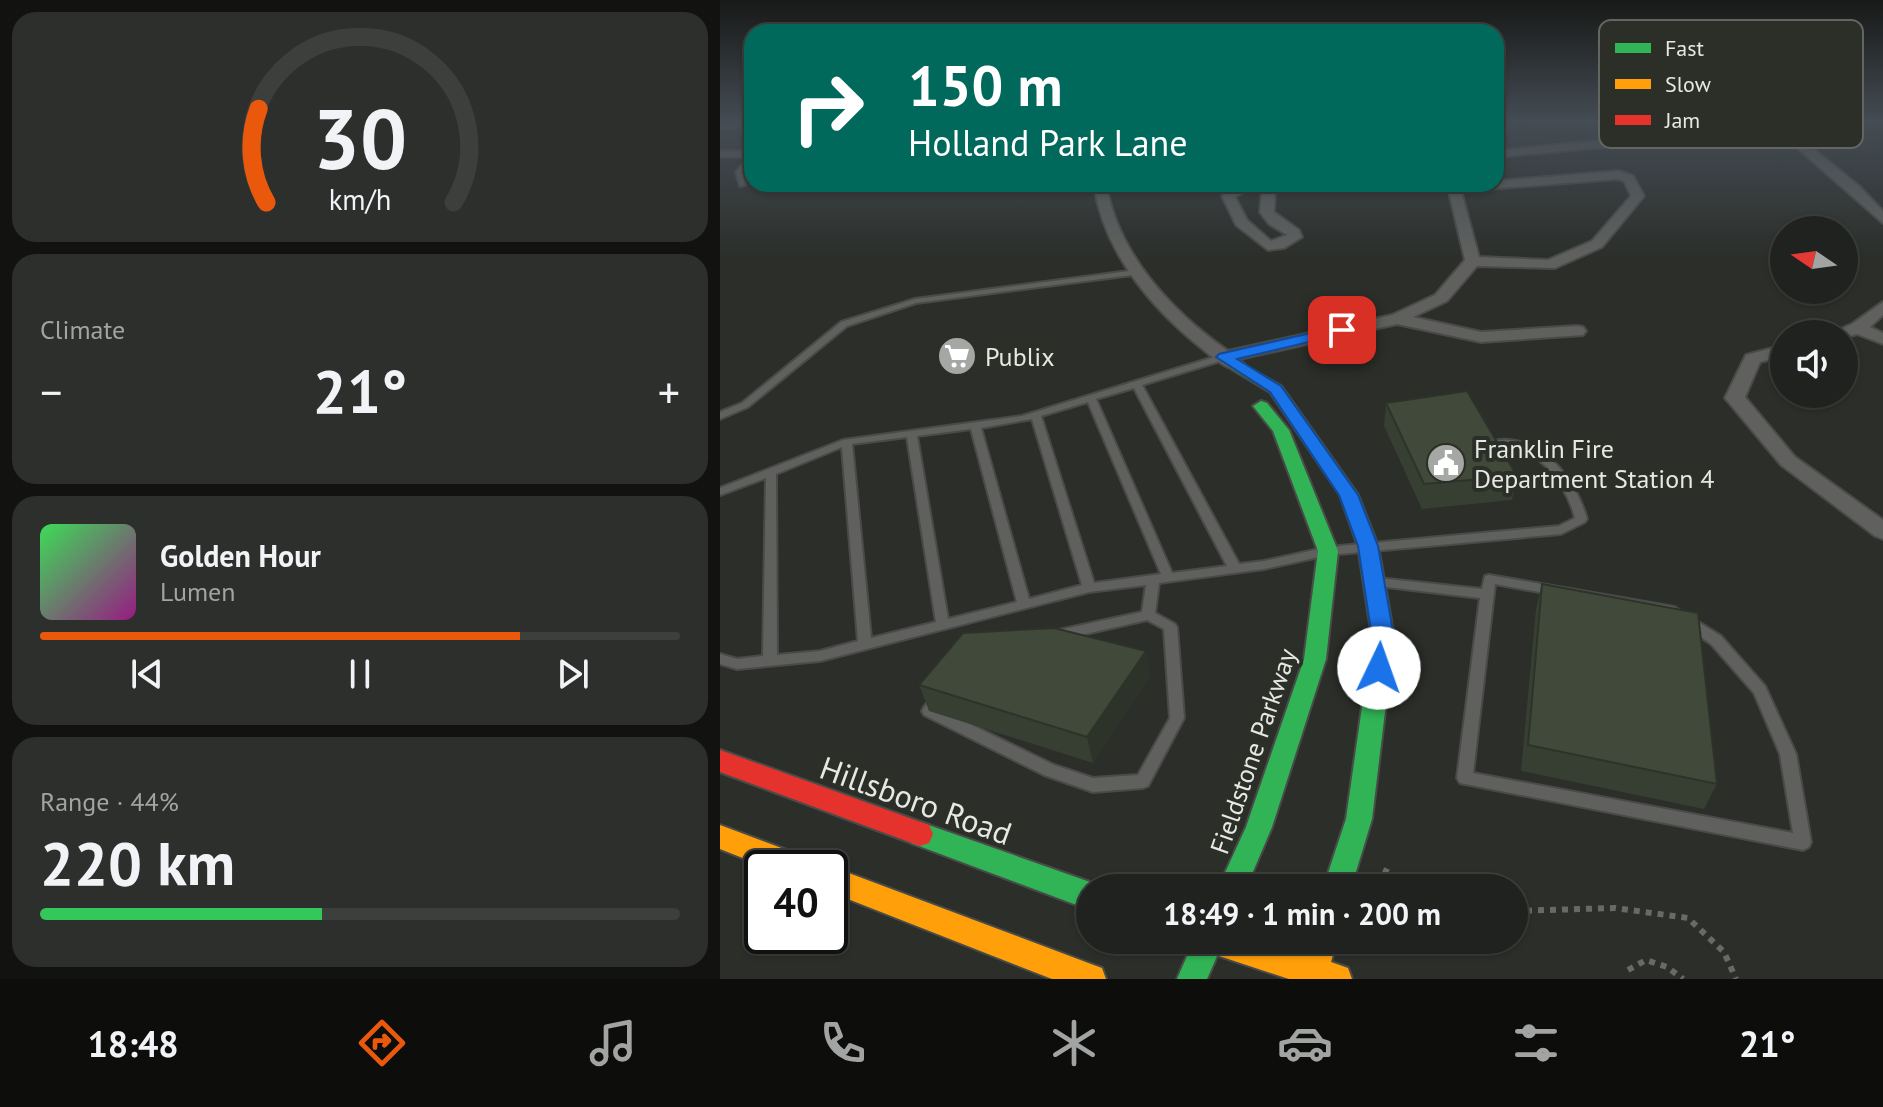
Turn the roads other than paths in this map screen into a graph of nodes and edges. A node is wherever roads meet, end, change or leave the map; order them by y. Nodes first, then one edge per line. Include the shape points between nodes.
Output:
1 (742, 169) edge
2 (1835, 169) edge
3 (1504, 184) edge
4 (742, 185) dead end
5 (1102, 192) edge
6 (1234, 192) edge
7 (1269, 192) edge
8 (1455, 192) edge
9 (1883, 219) edge
10 (1473, 261) junction
11 (1137, 272) junction
12 (1883, 307) edge
13 (1397, 319) junction
14 (1858, 328) joint
15 (1577, 331) dead end
16 (1883, 339) edge
17 (1770, 354) edge
18 (1230, 362) junction
19 (1137, 384) junction
20 (1091, 398) junction
21 (1036, 415) junction
22 (720, 416) edge
23 (975, 425) junction
24 (911, 433) junction
25 (847, 442) junction
26 (1482, 445) edge
27 (771, 472) junction
28 (720, 492) edge
29 (1883, 531) edge
30 (1368, 546) junction
31 (1328, 551) junction
32 (1235, 569) junction
33 (1160, 578) junction
34 (1374, 581) junction
35 (1089, 588) junction
36 (1487, 594) junction
37 (1024, 604) junction
38 (1148, 615) junction
39 (943, 625) junction
40 (1050, 637) edge
41 (865, 644) junction
42 (720, 659) edge
43 (770, 661) junction
44 (946, 690) edge
45 (720, 761) edge
46 (720, 837) edge
47 (754, 850) edge
48 (1238, 874) edge
49 (1341, 874) edge
50 (848, 886) edge
51 (1076, 891) edge
52 (1204, 954) edge
53 (1251, 954) edge
54 (1318, 954) edge
55 (1312, 975) edge
56 (1091, 979) edge
57 (1192, 979) edge
58 (1337, 979) edge

1 - 4 lane
2 - 9 street via 1862,189
3 - 10 street via 1619,175 1629,179 1638,196 1597,244 1550,265
5 - 11 street, Fieldstone Parkway via 1107,219
6 - 7 street via 1228,196 1241,222 1268,246 1279,245 1295,237 1267,212
8 - 10 street
10 - 13 street via 1441,298
11 - 18 street, Fieldstone Parkway
11 - 22 lane via 915,301 844,324 745,405
12 - 14 street
13 - 15 street via 1481,337
13 - 18 street
14 - 16 street
17 - 29 street via 1752,359 1735,398 1788,461
18 - 19 lane
18 - 30 street, Fieldstone Parkway via 1276,389 1349,495
18 - 31 street, Fieldstone Parkway via 1281,430
19 - 20 lane
19 - 32 lane
20 - 21 lane
20 - 33 lane
21 - 23 lane
21 - 35 lane
23 - 24 lane
23 - 37 lane
24 - 25 lane
24 - 39 lane
25 - 27 lane
25 - 41 lane
26 - 30 lane via 1511,443 1546,460 1578,500 1581,519 1561,530
27 - 28 lane
27 - 43 lane
30 - 31 lane
30 - 34 street, Fieldstone Parkway
31 - 32 lane
31 - 48 street, Fieldstone Parkway via 1315,659
32 - 33 lane
33 - 35 lane
33 - 38 lane
34 - 36 lane
34 - 49 street, Fieldstone Parkway via 1383,637 1359,819
35 - 37 lane
36 - 36 lane via 1465,778 1803,842 1788,754 1777,728 1760,690 1716,640 1674,612 1489,579
37 - 39 lane
38 - 40 lane
38 - 44 lane via 1170,627 1177,718 1143,781 1093,785 1049,770 929,711
39 - 41 lane
41 - 43 lane
42 - 43 lane via 737,664
45 - 51 street, Hillsboro Road
46 - 47 street
50 - 56 street
52 - 57 street
53 - 55 street
54 - 55 street
55 - 58 street

